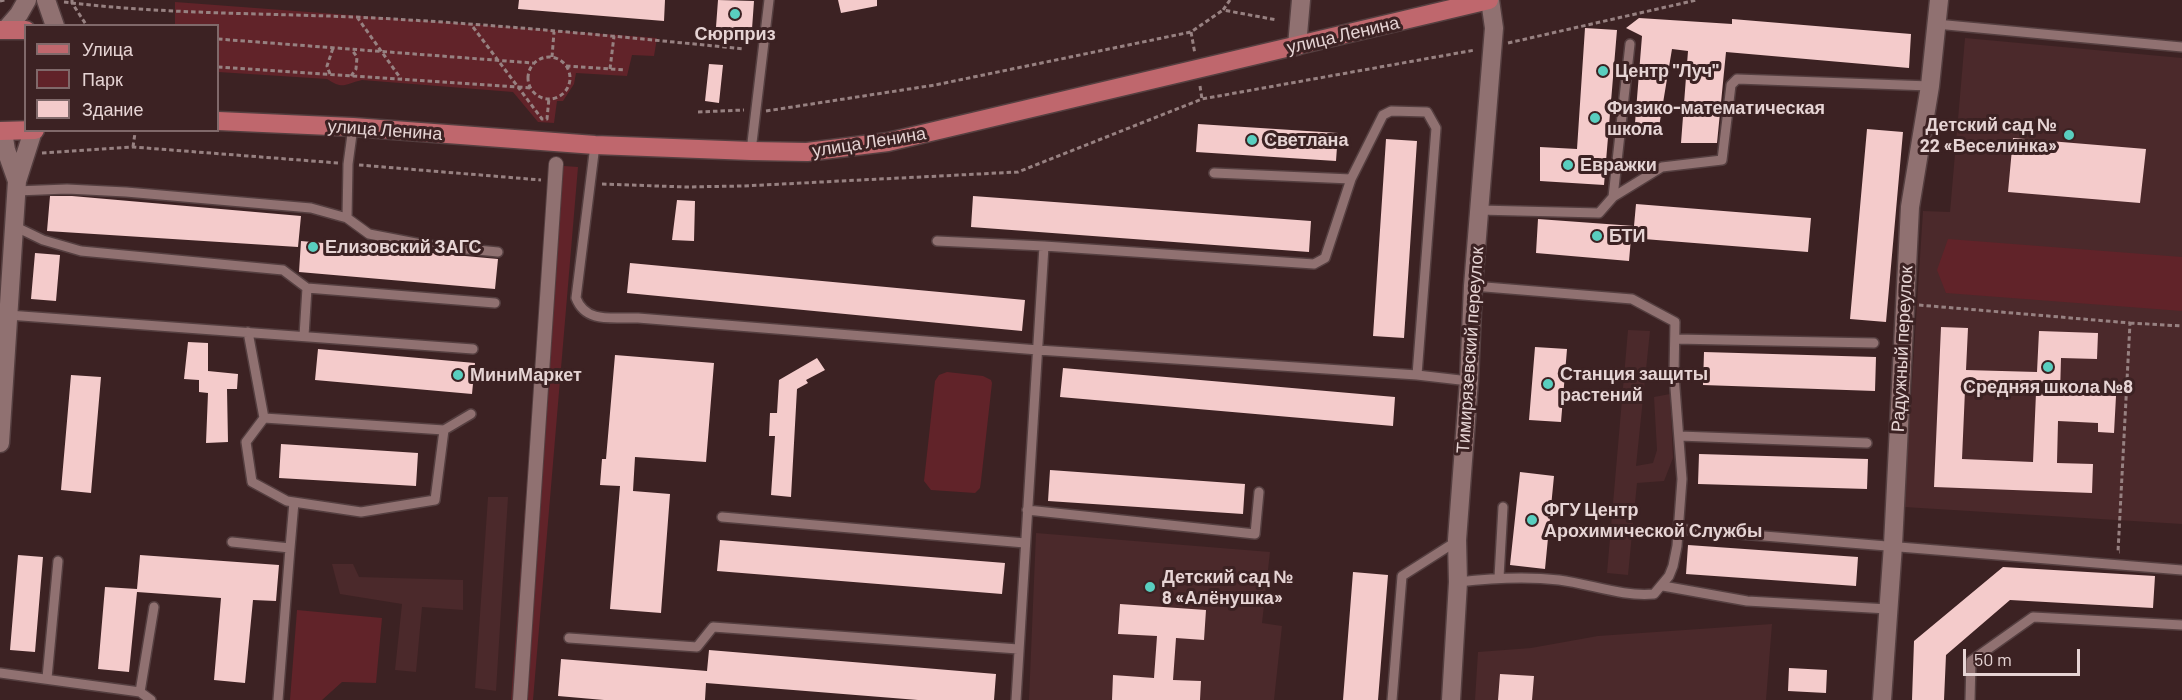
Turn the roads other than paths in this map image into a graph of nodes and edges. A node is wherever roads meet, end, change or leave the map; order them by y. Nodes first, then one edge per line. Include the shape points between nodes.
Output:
1 (27, 0) edge
2 (769, 0) edge
3 (1301, 0) edge
4 (1490, 0) edge
5 (1939, 0) edge
6 (50, 1) edge
7 (55, 24) edge
8 (1936, 24) junction
9 (3, 29) edge
10 (24, 30) edge
11 (1630, 44) dead end
12 (1297, 46) junction
13 (2182, 47) edge
14 (1930, 86) junction
15 (223, 120) edge
16 (353, 127) junction
17 (2, 131) edge
18 (24, 131) edge
19 (34, 132) edge
20 (595, 144) junction
21 (751, 151) junction
22 (556, 164) dead end
23 (1214, 172) dead end
24 (1351, 179) junction
25 (17, 186) junction
26 (1614, 197) junction
27 (1479, 210) junction
28 (346, 218) junction
29 (14, 226) junction
30 (937, 241) dead end
31 (1044, 246) junction
32 (498, 252) dead end
33 (1473, 286) junction
34 (307, 288) junction
35 (495, 303) dead end
36 (8, 315) junction
37 (248, 332) junction
38 (304, 336) junction
39 (1675, 339) junction
40 (1874, 343) dead end
41 (473, 349) dead end
42 (1038, 350) junction
43 (1417, 375) junction
44 (1469, 381) junction
45 (471, 414) dead end
46 (264, 418) junction
47 (444, 430) junction
48 (1679, 436) junction
49 (0, 443) edge
50 (1867, 443) dead end
51 (1258, 492) dead end
52 (294, 502) junction
53 (1503, 507) dead end
54 (1027, 510) junction
55 (722, 517) dead end
56 (1678, 529) junction
57 (1457, 540) junction
58 (232, 542) dead end
59 (1025, 543) junction
60 (1893, 545) junction
61 (290, 548) junction
62 (58, 561) dead end
63 (2182, 570) edge
64 (1499, 578) junction
65 (1458, 582) junction
66 (1663, 586) junction
67 (154, 607) dead end
68 (1888, 609) junction
69 (2182, 625) edge
70 (569, 638) dead end
71 (1018, 650) junction
72 (0, 673) edge
73 (46, 678) junction
74 (140, 692) junction
75 (151, 700) edge
76 (278, 700) edge
77 (520, 700) edge
78 (1016, 700) edge
79 (1392, 700) edge
80 (1451, 700) edge
81 (1882, 700) edge
82 (1970, 700) edge

1 - 9 street via 19,15
2 - 21 lane
3 - 12 street
4 - 12 main road, улица Ленина
4 - 27 street, Тимирязевский переулок via 1494,27
5 - 8 street, Радужный переулок
6 - 7 street
8 - 13 lane
8 - 14 street, Радужный переулок
9 - 10 main road
11 - 26 lane
12 - 21 main road, улица Ленина via 888,142 807,152
14 - 26 lane via 1737,79 1731,85 1722,160 1662,167
14 - 60 street, Радужный переулок via 1910,207
15 - 16 main road, улица Ленина
16 - 20 main road, улица Ленина
16 - 28 lane
17 - 18 main road
17 - 25 street
19 - 25 street
20 - 21 main road, улица Ленина
20 - 42 lane via 576,298 590,316
22 - 77 street
23 - 24 lane
24 - 31 lane via 1325,258 1314,264
24 - 43 lane via 1383,115 1391,111 1427,112 1436,128
25 - 28 lane via 311,208
25 - 29 street
26 - 27 lane via 1599,213
27 - 33 street, Тимирязевский переулок
28 - 32 lane via 369,234 426,245
29 - 34 lane via 81,251 283,270
29 - 36 street
30 - 31 lane
31 - 42 lane
33 - 39 lane via 1632,299 1675,322
33 - 44 street, Тимирязевский переулок
34 - 35 lane
34 - 38 lane
36 - 37 lane
36 - 49 street
37 - 38 lane
37 - 46 lane
38 - 41 lane
39 - 40 lane
39 - 48 lane
42 - 43 lane
42 - 54 lane
43 - 44 lane
44 - 57 street, Тимирязевский переулок
45 - 47 lane
46 - 47 lane
46 - 52 lane via 246,442 252,482
47 - 52 lane via 435,500 361,512
48 - 50 lane
48 - 56 lane via 1682,479
51 - 54 lane via 1255,534
52 - 61 lane
53 - 64 lane
54 - 59 lane
55 - 59 lane
56 - 60 lane
56 - 66 lane via 1673,566
57 - 65 street, Тимирязевский переулок
57 - 79 lane via 1402,576
58 - 61 lane
59 - 71 lane
60 - 63 lane
60 - 68 street, Радужный переулок
61 - 76 lane
62 - 73 lane
64 - 65 lane
64 - 66 lane via 1560,580 1642,595 1654,594
65 - 80 street, Тимирязевский переулок
66 - 68 lane via 1747,601
67 - 74 lane
68 - 81 street, Радужный переулок
69 - 82 lane via 2033,617 1971,661
70 - 71 lane via 697,647 713,627
71 - 78 lane
72 - 73 lane
73 - 74 lane
74 - 75 lane

